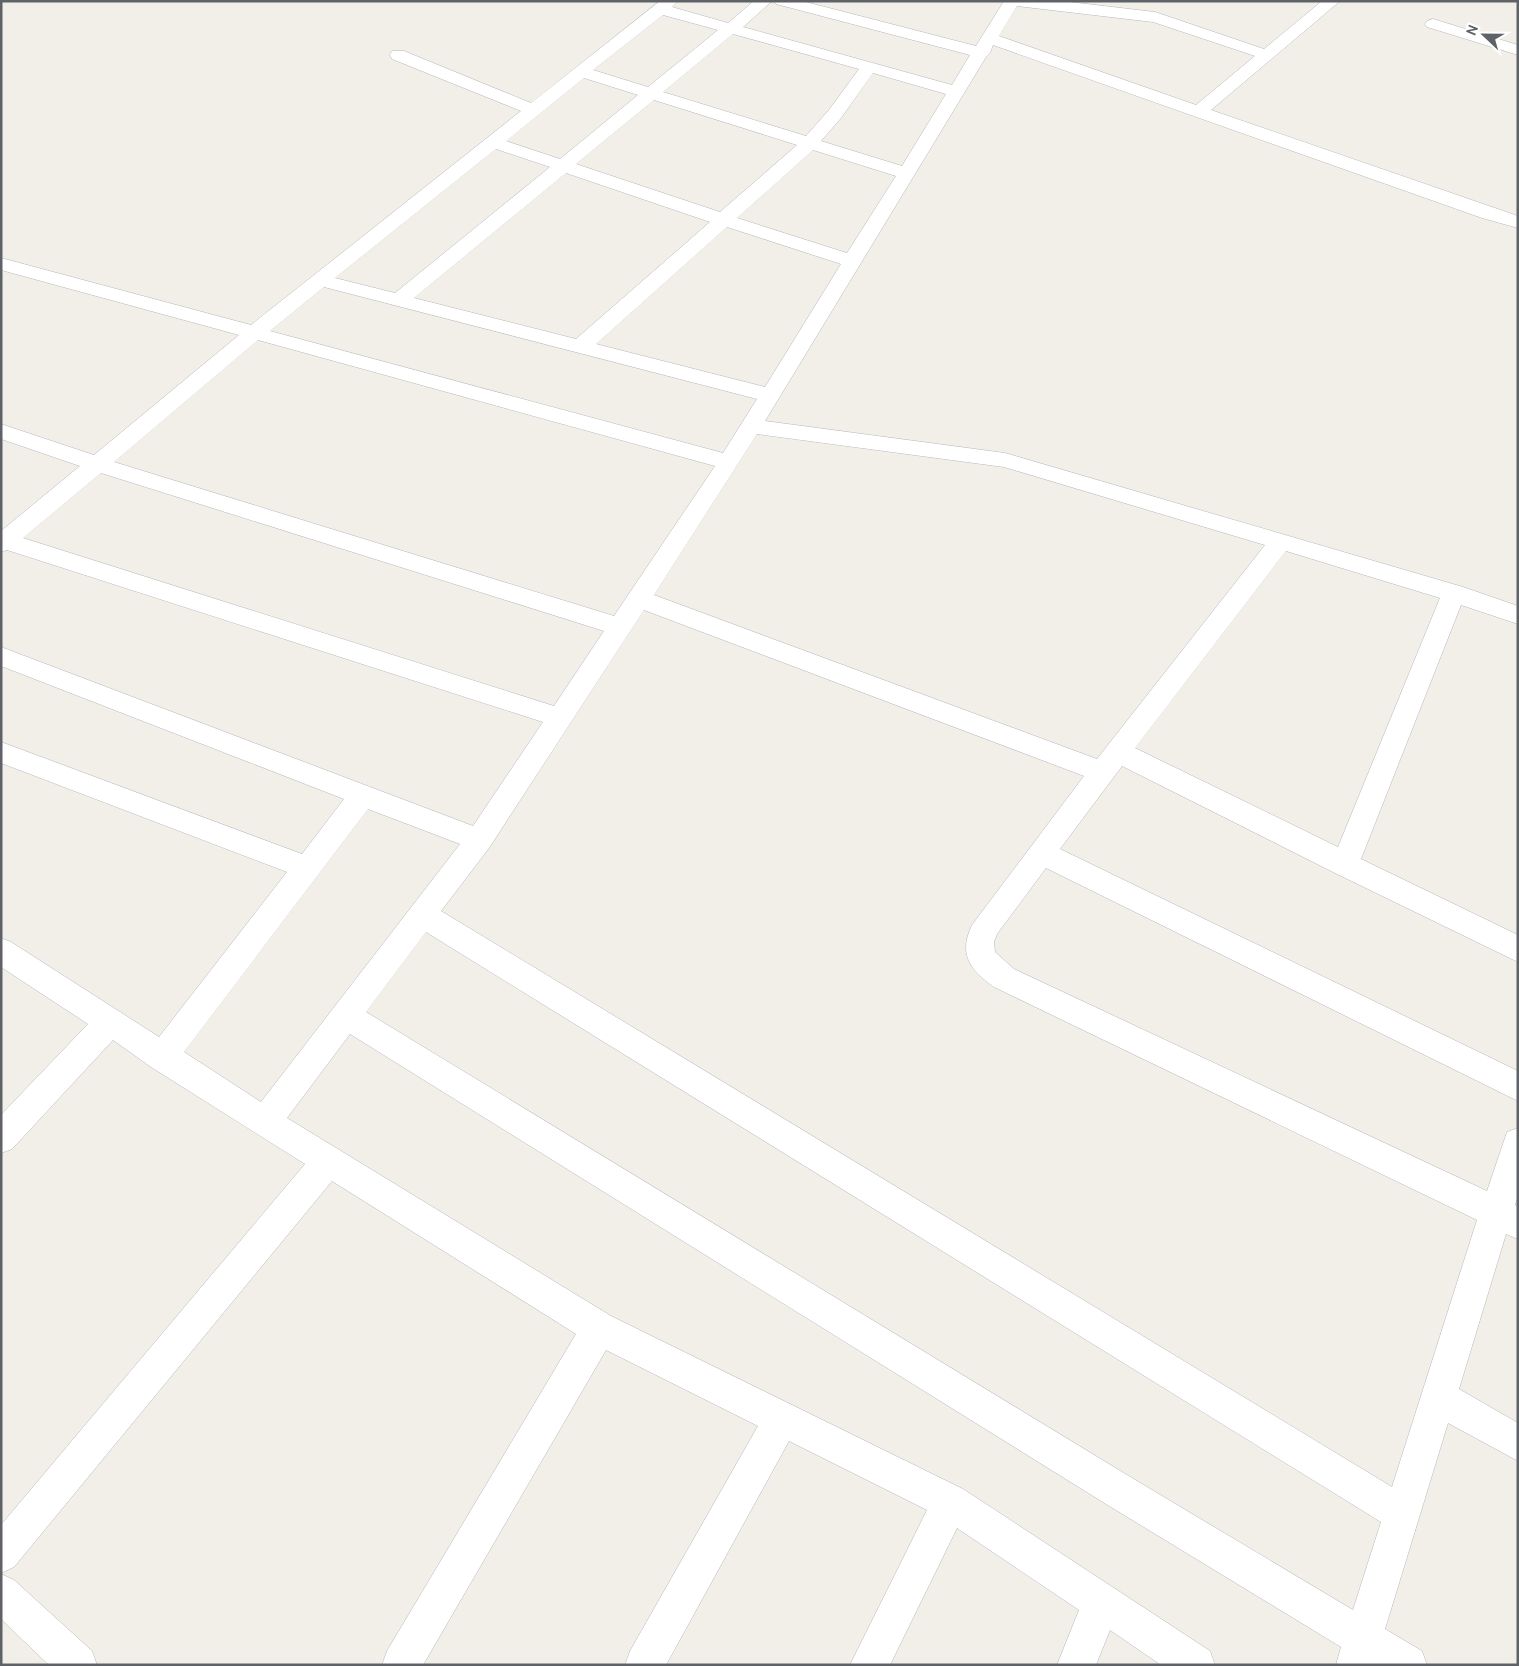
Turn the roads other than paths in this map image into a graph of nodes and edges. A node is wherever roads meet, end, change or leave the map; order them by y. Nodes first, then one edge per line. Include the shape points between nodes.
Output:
1 (764, 1) edge
2 (782, 1) edge
3 (1012, 1) edge
4 (1017, 1) edge
5 (1168, 1) edge
6 (1332, 1) edge
7 (665, 5) edge
8 (1155, 16) junction
9 (1433, 24) dead end
10 (730, 29) junction
11 (986, 46) junction
12 (1518, 50) edge
13 (398, 54) dead end
14 (1267, 55) junction
15 (869, 67) junction
16 (581, 72) junction
17 (956, 91) junction
18 (649, 94) junction
19 (533, 110) junction
20 (1198, 112) junction
21 (493, 142) junction
22 (809, 144) junction
23 (564, 165) junction
24 (906, 172) junction
25 (724, 220) junction
26 (1518, 222) edge
27 (852, 261) junction
28 (1, 264) edge
29 (320, 280) junction
30 (399, 300) junction
31 (255, 332) junction
32 (580, 346) junction
33 (770, 395) junction
34 (751, 426) junction
35 (1, 431) edge
36 (729, 462) junction
37 (97, 464) junction
38 (2, 541) edge
39 (1281, 541) junction
40 (1454, 593) junction
41 (639, 599) junction
42 (1518, 615) edge
43 (621, 626) junction
44 (1, 656) edge
45 (560, 718) junction
46 (1, 752) edge
47 (1110, 762) junction
48 (363, 795) junction
49 (479, 840) junction
50 (1042, 852) junction
51 (1345, 865) junction
52 (307, 868) junction
53 (423, 915) junction
54 (1518, 949) edge
55 (1, 952) edge
56 (346, 1016) junction
57 (109, 1023) junction
58 (162, 1057) junction
59 (1518, 1087) edge
60 (265, 1122) junction
61 (1, 1138) edge
62 (1518, 1143) edge
63 (328, 1161) junction
64 (1507, 1217) edge
65 (599, 1328) junction
66 (1438, 1397) junction
67 (782, 1419) junction
68 (1518, 1443) edge
69 (950, 1502) junction
70 (1402, 1514) junction
71 (1, 1554) edge
72 (1, 1593) edge
73 (1102, 1602) junction
74 (1359, 1651) edge
75 (78, 1665) edge
76 (401, 1665) edge
77 (644, 1665) edge
78 (869, 1665) edge
79 (1076, 1665) edge
80 (1196, 1665) edge
81 (1408, 1665) edge

1 - 10 street
2 - 11 street
3 - 11 street
4 - 8 street
5 - 8 street
6 - 14 street
7 - 10 street
7 - 16 street
8 - 14 street
9 - 12 street
10 - 15 street
10 - 18 street
11 - 17 street
11 - 20 street
13 - 19 street
14 - 20 street
15 - 17 street
15 - 22 street
16 - 18 street
16 - 19 street
17 - 24 street
18 - 22 street
18 - 23 street
19 - 21 street
20 - 26 street
21 - 23 street
21 - 29 street
22 - 24 street
22 - 25 street
23 - 25 street
23 - 30 street
24 - 27 street
25 - 27 street
25 - 32 street
27 - 33 street
28 - 31 street
29 - 30 street
29 - 31 street
30 - 32 street
31 - 36 street
31 - 37 street
32 - 33 street
33 - 34 street
34 - 36 street
34 - 39 street via 1005,460
35 - 37 street
36 - 41 street
37 - 38 street
37 - 43 street
38 - 45 street
39 - 40 street
39 - 47 street
40 - 42 street
40 - 51 street
41 - 43 street
41 - 47 street
43 - 45 street
44 - 48 street
45 - 49 street
46 - 52 street
47 - 50 street
47 - 51 street
48 - 49 street
48 - 52 street
49 - 53 street
50 - 59 street
50 - 64 street via 979,936 979,952 988,966 1004,978
51 - 54 street
52 - 58 street
53 - 56 street
53 - 70 street
55 - 57 street
56 - 60 street
56 - 74 street via 1118,1491
57 - 58 street
57 - 61 street
58 - 60 street
60 - 63 street
62 - 64 street
63 - 65 street
63 - 71 street
64 - 66 street
65 - 67 street
65 - 76 street
66 - 68 street
66 - 70 street
67 - 69 street
67 - 77 street
69 - 73 street
69 - 78 street
70 - 74 street
72 - 75 street
73 - 79 street
73 - 80 street
74 - 81 street

